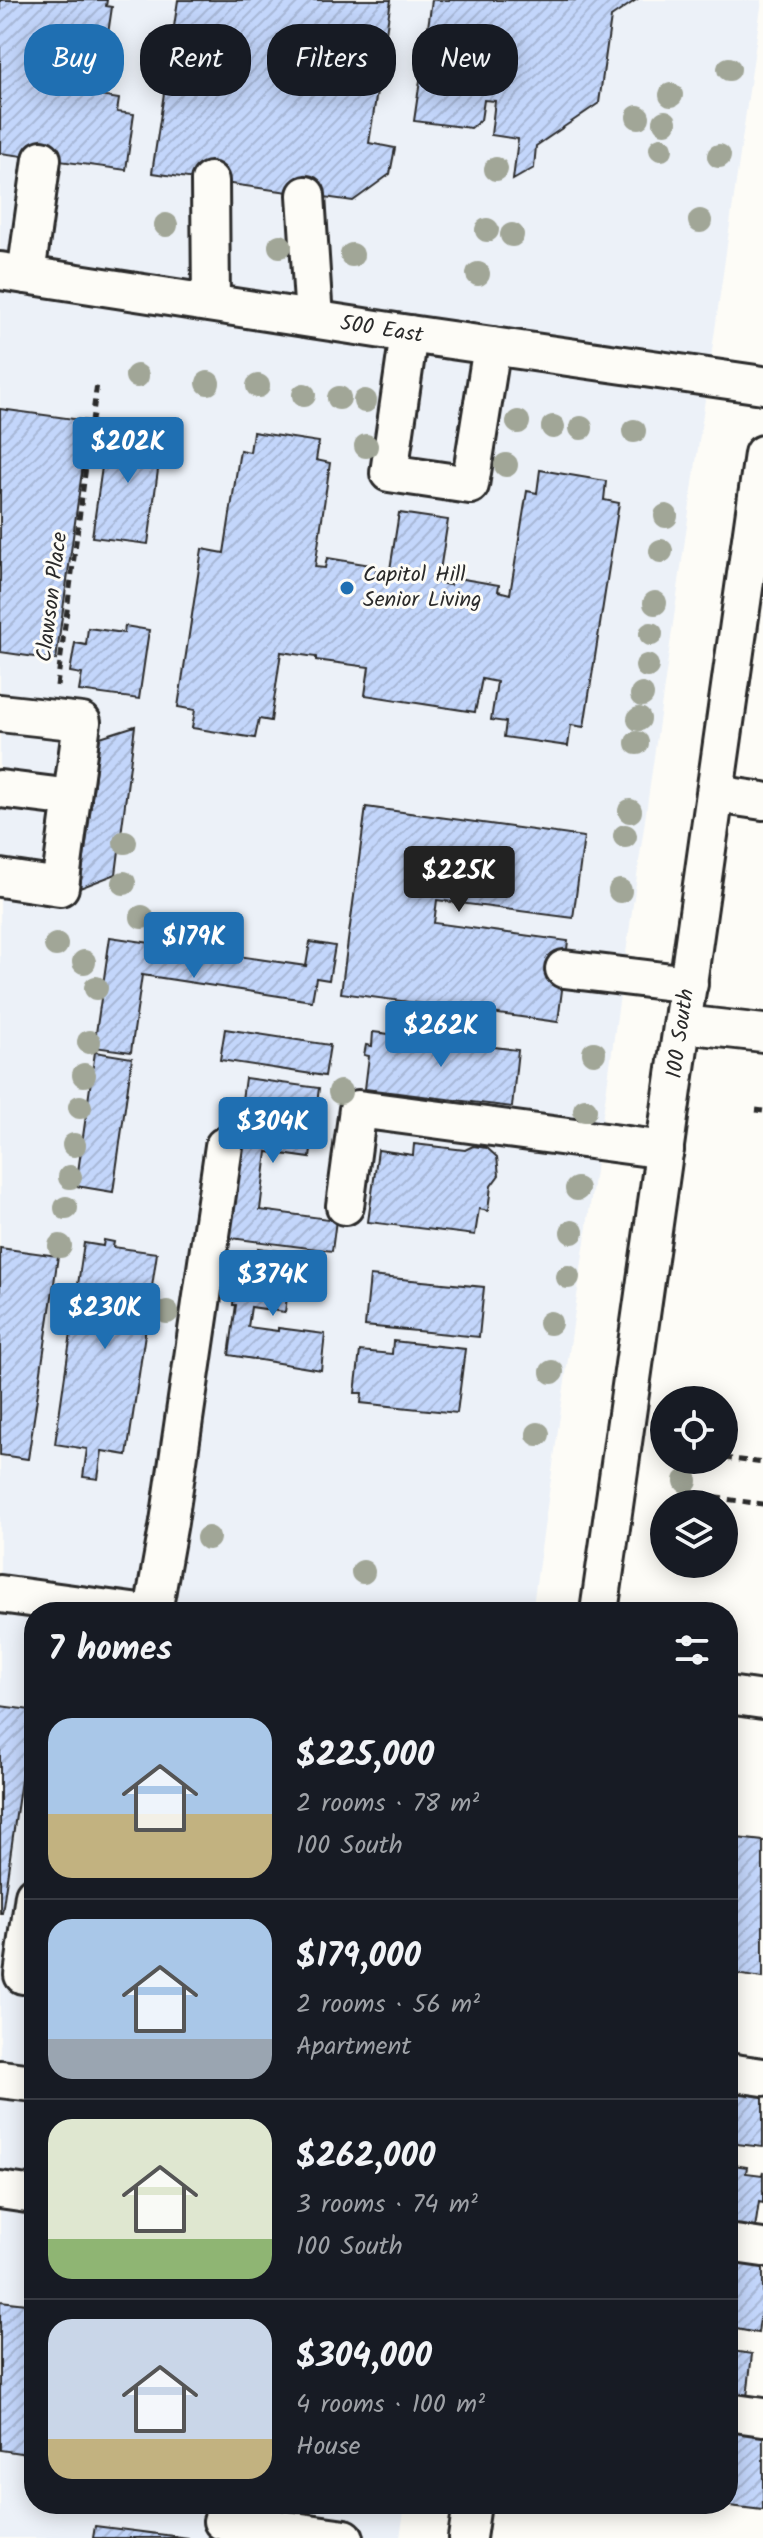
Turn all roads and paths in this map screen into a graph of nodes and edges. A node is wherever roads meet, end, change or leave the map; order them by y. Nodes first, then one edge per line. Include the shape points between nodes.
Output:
1 (42, 159) dead end
2 (210, 181) dead end
3 (306, 195) dead end
4 (13, 273) edge
5 (211, 303) junction
6 (314, 319) junction
7 (409, 334) junction
8 (492, 346) junction
9 (97, 383) dead end
10 (763, 385) edge
11 (763, 454) edge
12 (758, 532) edge
13 (751, 636) edge
14 (0, 713) edge
15 (53, 719) junction
16 (0, 789) edge
17 (716, 794) junction
18 (72, 798) junction
19 (763, 801) edge
20 (0, 878) edge
21 (564, 969) dead end
22 (689, 984) junction
23 (683, 1024) junction
24 (763, 1033) edge
25 (224, 1146) dead end
26 (665, 1150) junction
27 (345, 1206) dead end
28 (738, 1460) edge
29 (763, 1463) edge
30 (738, 1501) edge
31 (763, 1504) edge
32 (0, 1594) edge
33 (43, 1602) edge
34 (155, 1602) edge
35 (600, 1602) edge
36 (738, 1696) edge
37 (763, 1700) edge
38 (24, 1968) edge
39 (23, 1975) dead end
40 (738, 2073) edge
41 (763, 2077) edge
42 (0, 2079) edge
43 (24, 2082) edge
44 (0, 2190) edge
45 (24, 2194) edge
46 (738, 2244) edge
47 (763, 2248) edge
48 (738, 2413) edge
49 (763, 2417) edge
50 (471, 2514) edge
51 (222, 2521) dead end
52 (345, 2538) edge
53 (467, 2538) edge

1 - 4 street
2 - 5 street
3 - 6 street
4 - 5 street, 500 East
5 - 6 street, 500 East
6 - 7 street, 500 East
7 - 8 street, 500 East
7 - 8 street via 389,473 470,485
8 - 10 street, 500 East
9 - 15 path, Clawson Place
11 - 12 street, 100 South
12 - 13 street, 100 South
13 - 17 street, 100 South
14 - 15 street
15 - 18 street via 82,722
16 - 18 street
17 - 19 street
17 - 22 street, 100 South
18 - 20 street via 60,887
21 - 22 street
22 - 23 street, 100 South
23 - 24 street
23 - 26 street, 100 South
25 - 34 street
26 - 27 street via 358,1109
26 - 35 street, 100 South
28 - 29 path
30 - 31 path
32 - 33 street
36 - 37 street
38 - 39 street
40 - 41 street
42 - 43 street
44 - 45 street
46 - 47 street
48 - 49 street
50 - 53 street
51 - 52 street

